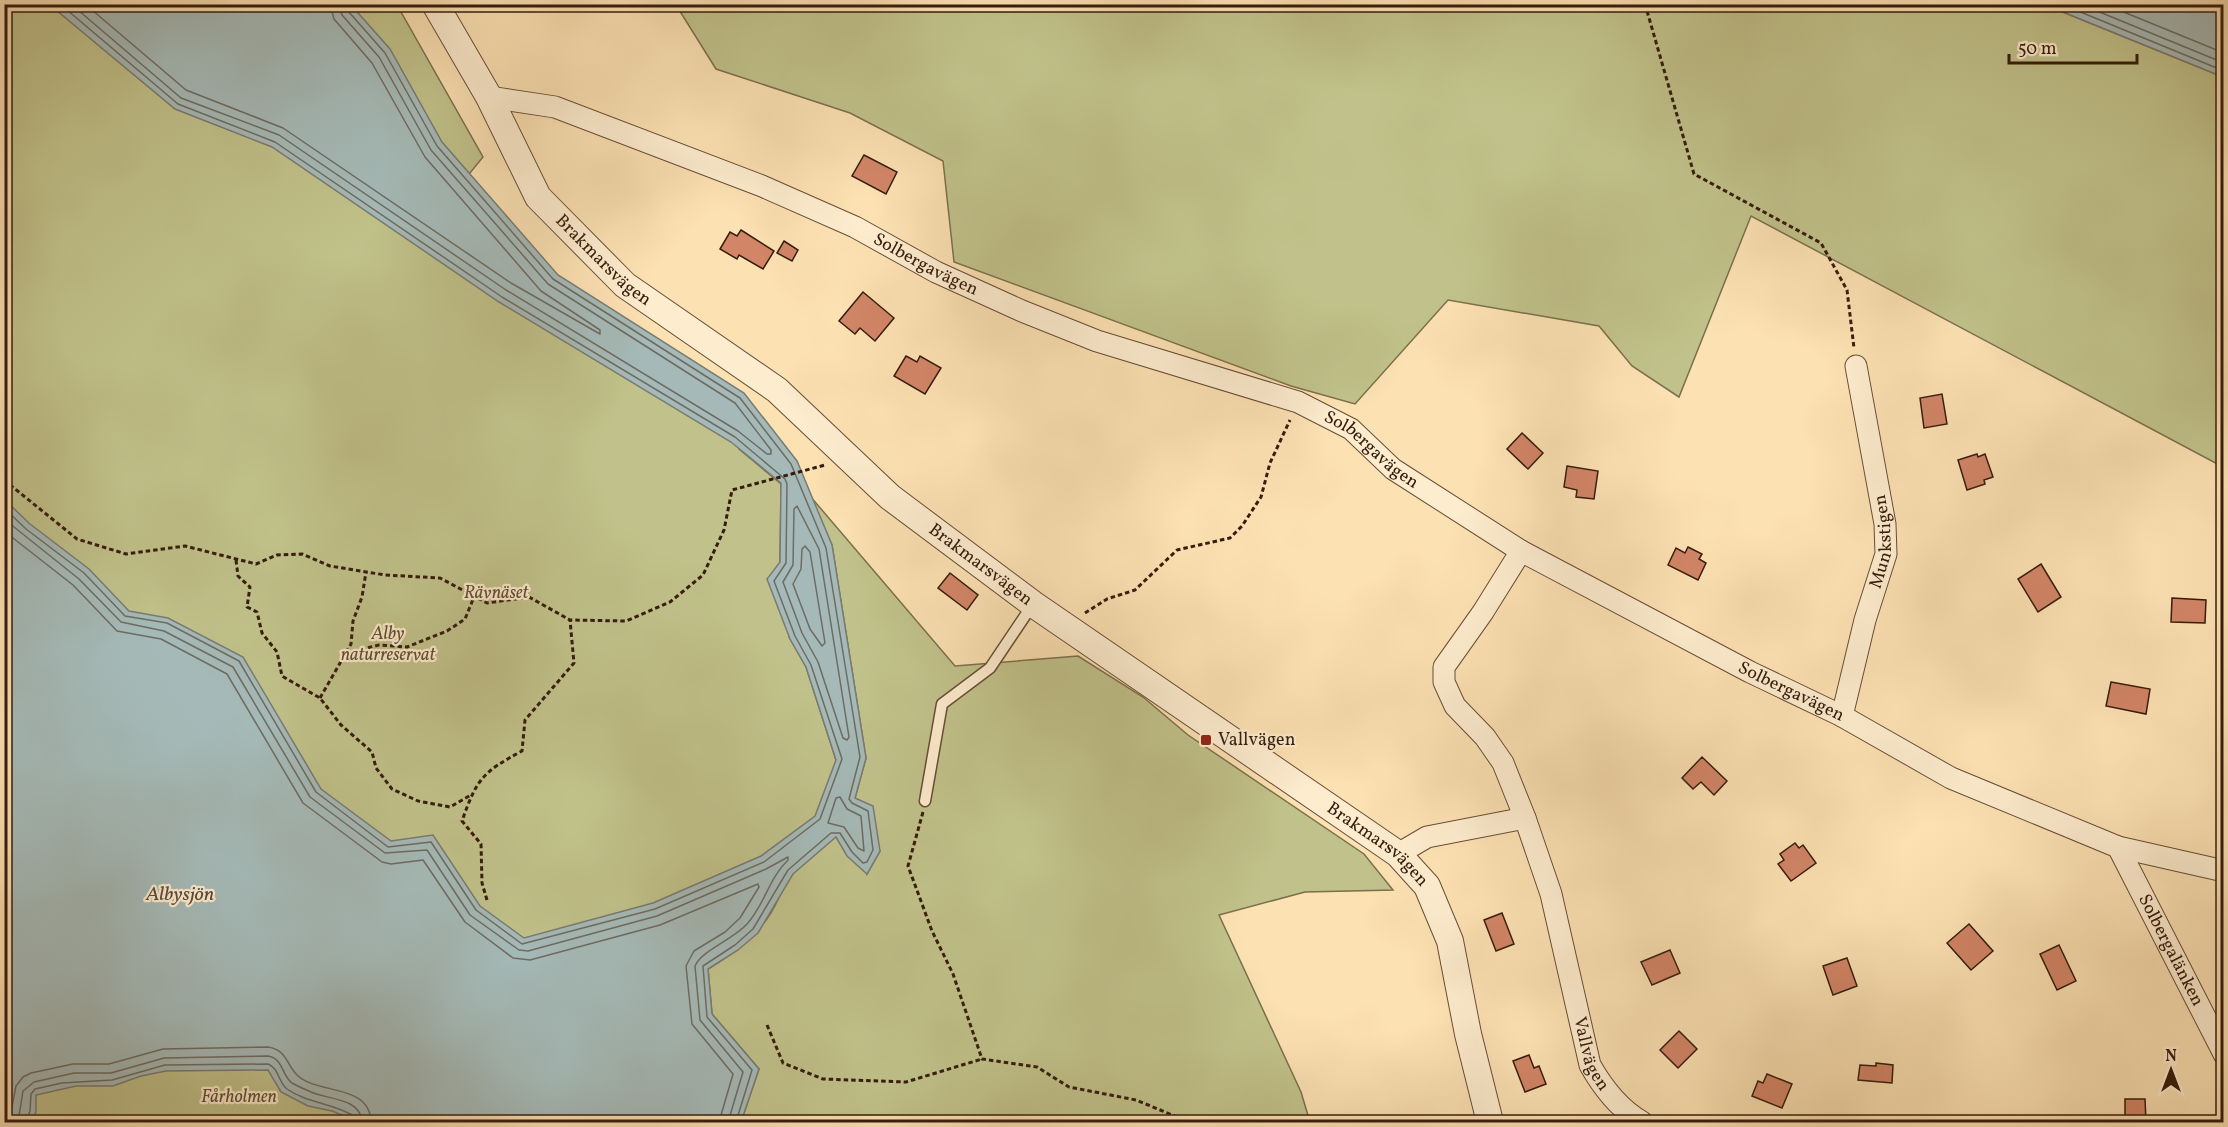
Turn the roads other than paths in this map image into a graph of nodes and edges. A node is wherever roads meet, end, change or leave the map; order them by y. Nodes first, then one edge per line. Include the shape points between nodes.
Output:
1 (435, 4) edge
2 (489, 97) junction
3 (1856, 366) road end
4 (1521, 551) junction
5 (1033, 604) junction
6 (1842, 716) junction
7 (925, 801) road end
8 (1525, 818) junction
9 (2118, 847) junction
10 (1398, 854) junction
11 (2223, 871) edge
12 (2223, 1054) edge
13 (1490, 1122) edge
14 (1642, 1122) edge

1 - 2 street, Brakmarsvägen
2 - 4 street, Solbergavägen via 566,111 855,227 936,272 1032,315 1097,340 1298,402 1351,429 1393,469
2 - 5 street, Brakmarsvägen via 538,197 625,285 777,390 890,497
3 - 6 street, Munkstigen via 1885,524 1886,554
4 - 6 street, Solbergavägen
4 - 8 street, Vallvägen via 1444,667 1444,682 1455,706 1503,763
5 - 7 lane via 990,668 942,704
5 - 10 street, Brakmarsvägen
6 - 9 street, Solbergavägen via 1951,778
8 - 10 street via 1427,837
8 - 14 street, Vallvägen via 1551,894 1590,1065 1603,1088
9 - 11 street, Solbergavägen
9 - 12 street, Solbergalänken
10 - 13 street, Brakmarsvägen via 1427,886 1450,941

